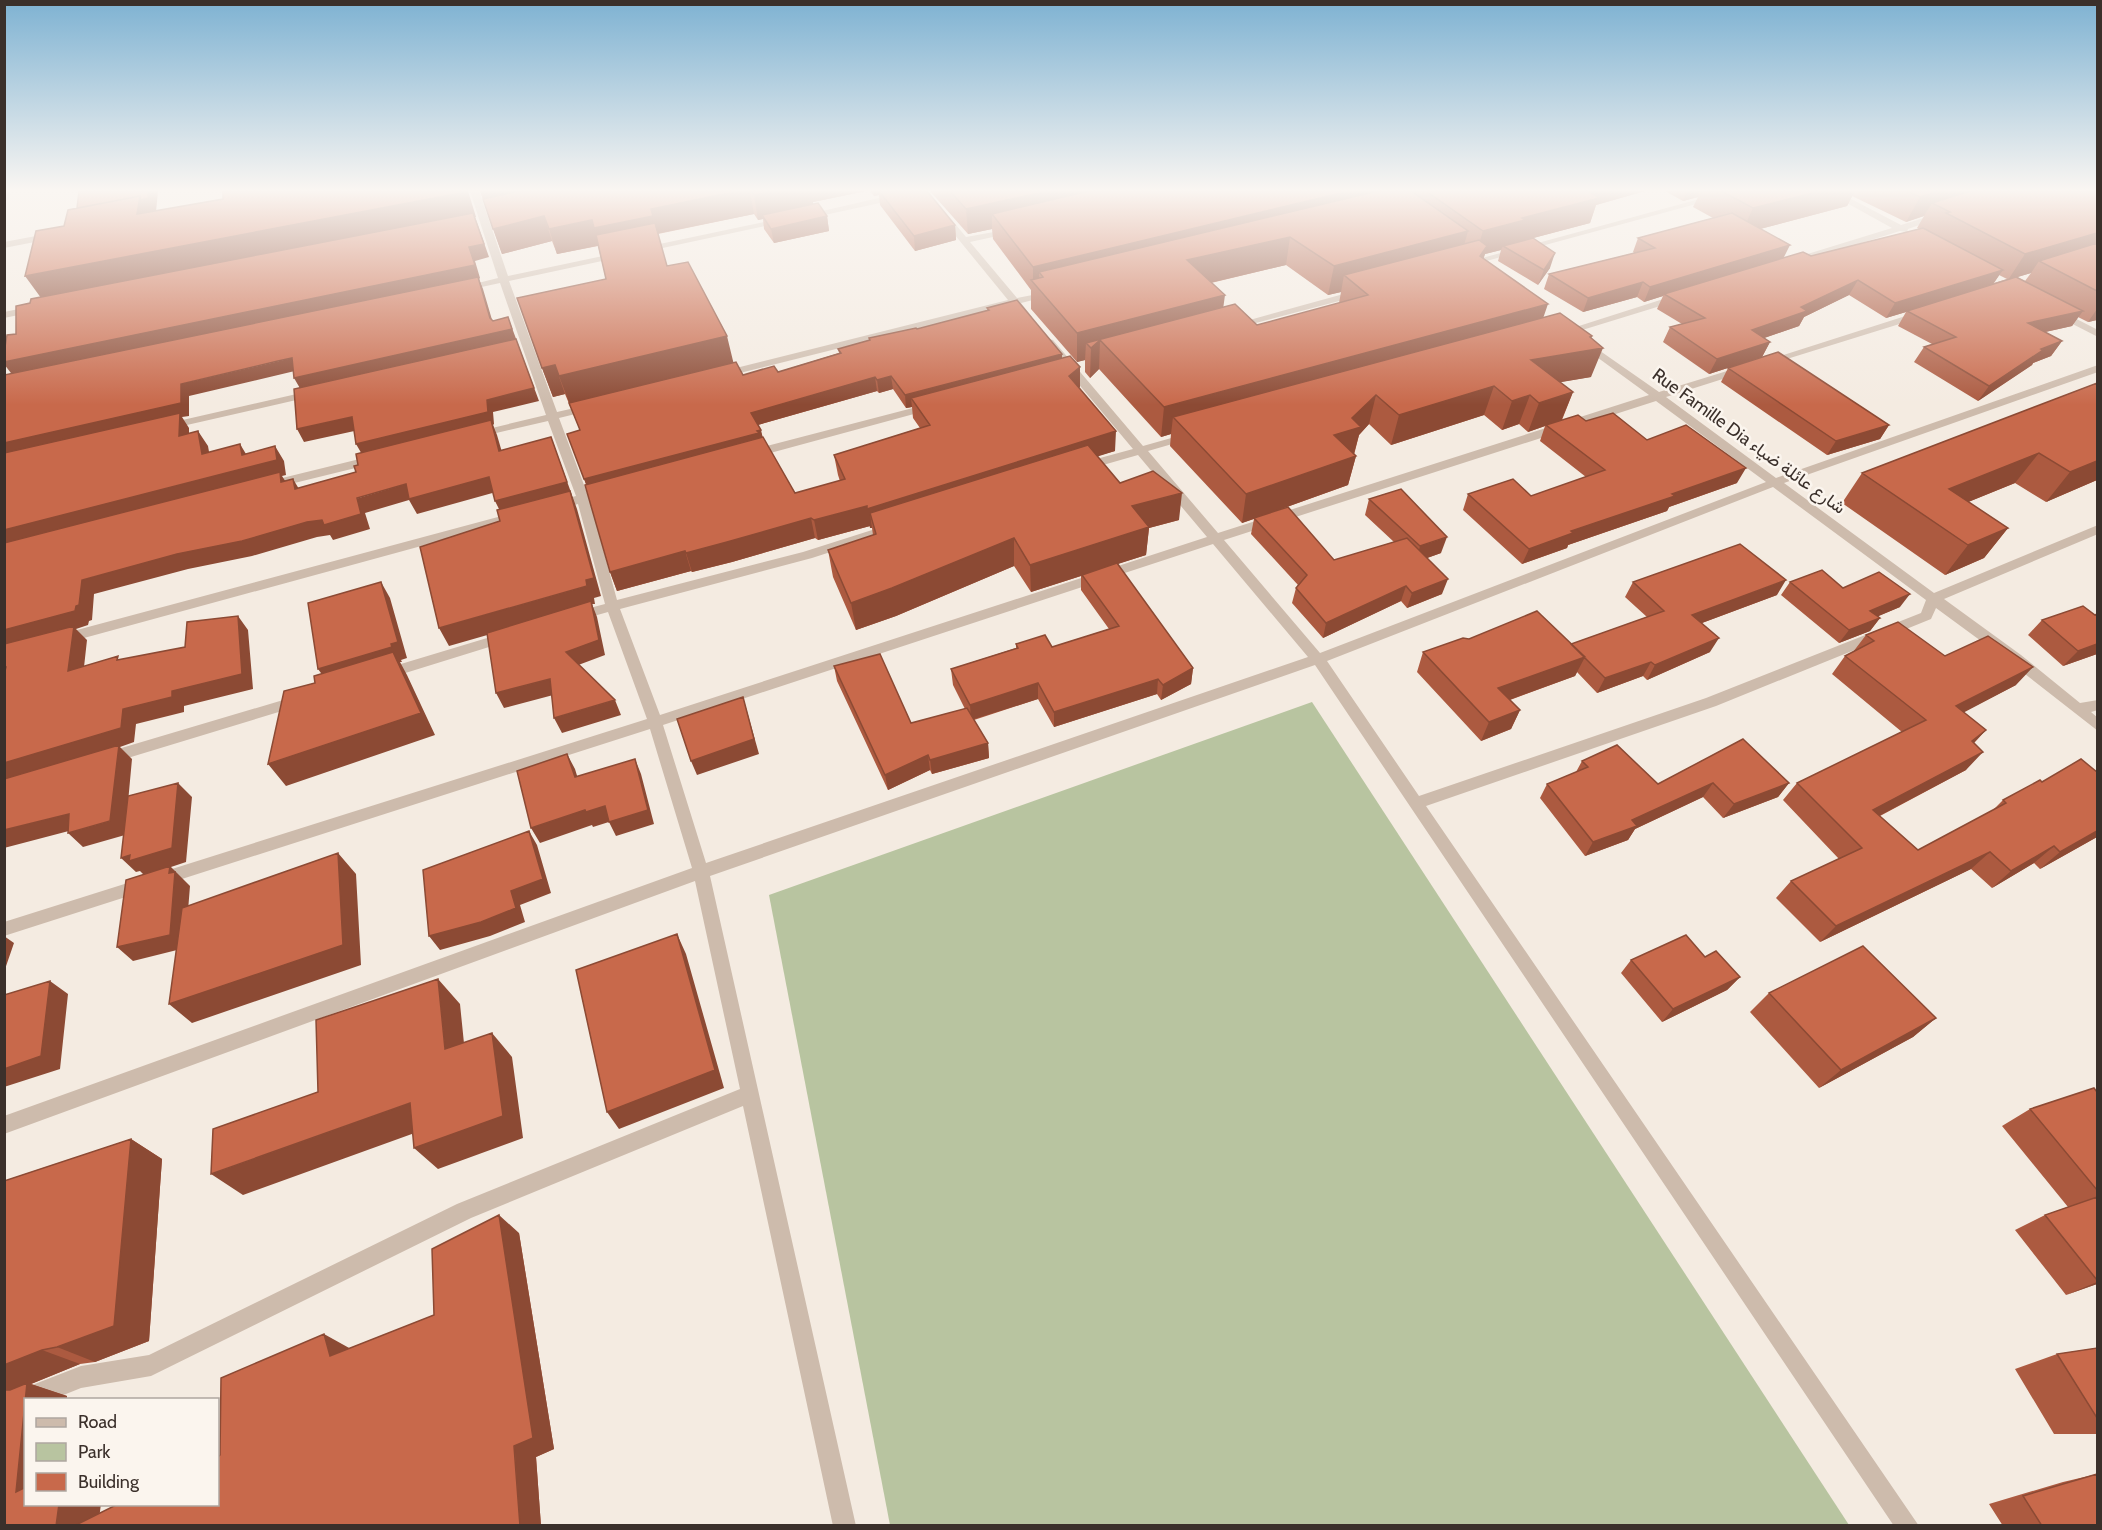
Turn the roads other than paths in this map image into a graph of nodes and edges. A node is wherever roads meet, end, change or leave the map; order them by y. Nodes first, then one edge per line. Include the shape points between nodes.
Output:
1 (498, 262) edge
2 (587, 262) edge
3 (981, 262) edge
4 (1470, 262) edge
5 (1790, 262) edge
6 (1774, 267) edge
7 (1449, 268) edge
8 (504, 280) junction
9 (458, 290) edge
10 (1369, 290) edge
11 (1060, 291) edge
12 (1694, 292) edge
13 (1015, 302) junction
14 (2048, 307) edge
15 (40, 308) edge
16 (1930, 311) edge
17 (4, 315) edge
18 (1564, 328) junction
19 (1221, 329) edge
20 (2097, 334) edge
21 (1546, 338) edge
22 (2097, 369) edge
23 (703, 379) edge
24 (329, 390) edge
25 (1658, 396) junction
26 (947, 402) edge
27 (598, 405) edge
28 (552, 417) junction
29 (155, 429) edge
30 (1196, 434) edge
31 (460, 439) edge
32 (1140, 449) junction
33 (390, 456) edge
34 (742, 456) edge
35 (1073, 470) edge
36 (1776, 482) junction
37 (263, 487) edge
38 (617, 489) edge
39 (583, 499) junction
40 (907, 523) edge
41 (2097, 530) edge
42 (1218, 540) junction
43 (1934, 598) junction
44 (612, 605) junction
45 (566, 619) edge
46 (520, 633) edge
47 (51, 642) edge
48 (1318, 659) junction
49 (371, 678) edge
50 (314, 696) edge
51 (2097, 705) edge
52 (2078, 710) junction
53 (655, 722) junction
54 (2097, 726) edge
55 (96, 762) edge
56 (1416, 803) junction
57 (701, 872) junction
58 (4, 928) edge
59 (750, 1094) junction
60 (4, 1125) edge
61 (27, 1398) edge
62 (24, 1399) edge
63 (4, 1407) edge
64 (845, 1526) edge
65 (1908, 1526) edge

1 - 8 street
2 - 8 street
3 - 13 street
4 - 7 street
5 - 6 street
8 - 9 street
8 - 28 street via 520,346
10 - 19 street
11 - 13 street
12 - 18 street
13 - 23 street
13 - 32 street
14 - 20 street
15 - 17 street
16 - 25 street
18 - 21 street
18 - 25 street, Rue Famille Dia شارع عائلة ضياء
22 - 36 street
24 - 29 street
25 - 36 street, Rue Famille Dia شارع عائلة ضياء
25 - 42 street
26 - 34 street
27 - 28 street
28 - 31 street
28 - 39 street
30 - 32 street
32 - 35 street
32 - 42 street
33 - 37 street
36 - 43 street, Rue Famille Dia شارع عائلة ضياء
36 - 48 street
38 - 39 street
39 - 44 street
39 - 47 street
40 - 44 street via 807,555
41 - 43 street
42 - 48 street
42 - 53 street
43 - 52 street, Rue Famille Dia شارع عائلة ضياء
43 - 56 street via 1926,616 1711,702
44 - 45 street
44 - 53 street
46 - 49 street
48 - 56 street
48 - 57 street
50 - 55 street
51 - 52 street
52 - 54 street, Rue Famille Dia شارع عائلة ضياء
53 - 57 street
53 - 58 street
56 - 65 street
57 - 59 street
57 - 60 street
59 - 61 street via 464,1211 151,1365 81,1377
59 - 64 street
62 - 63 street

